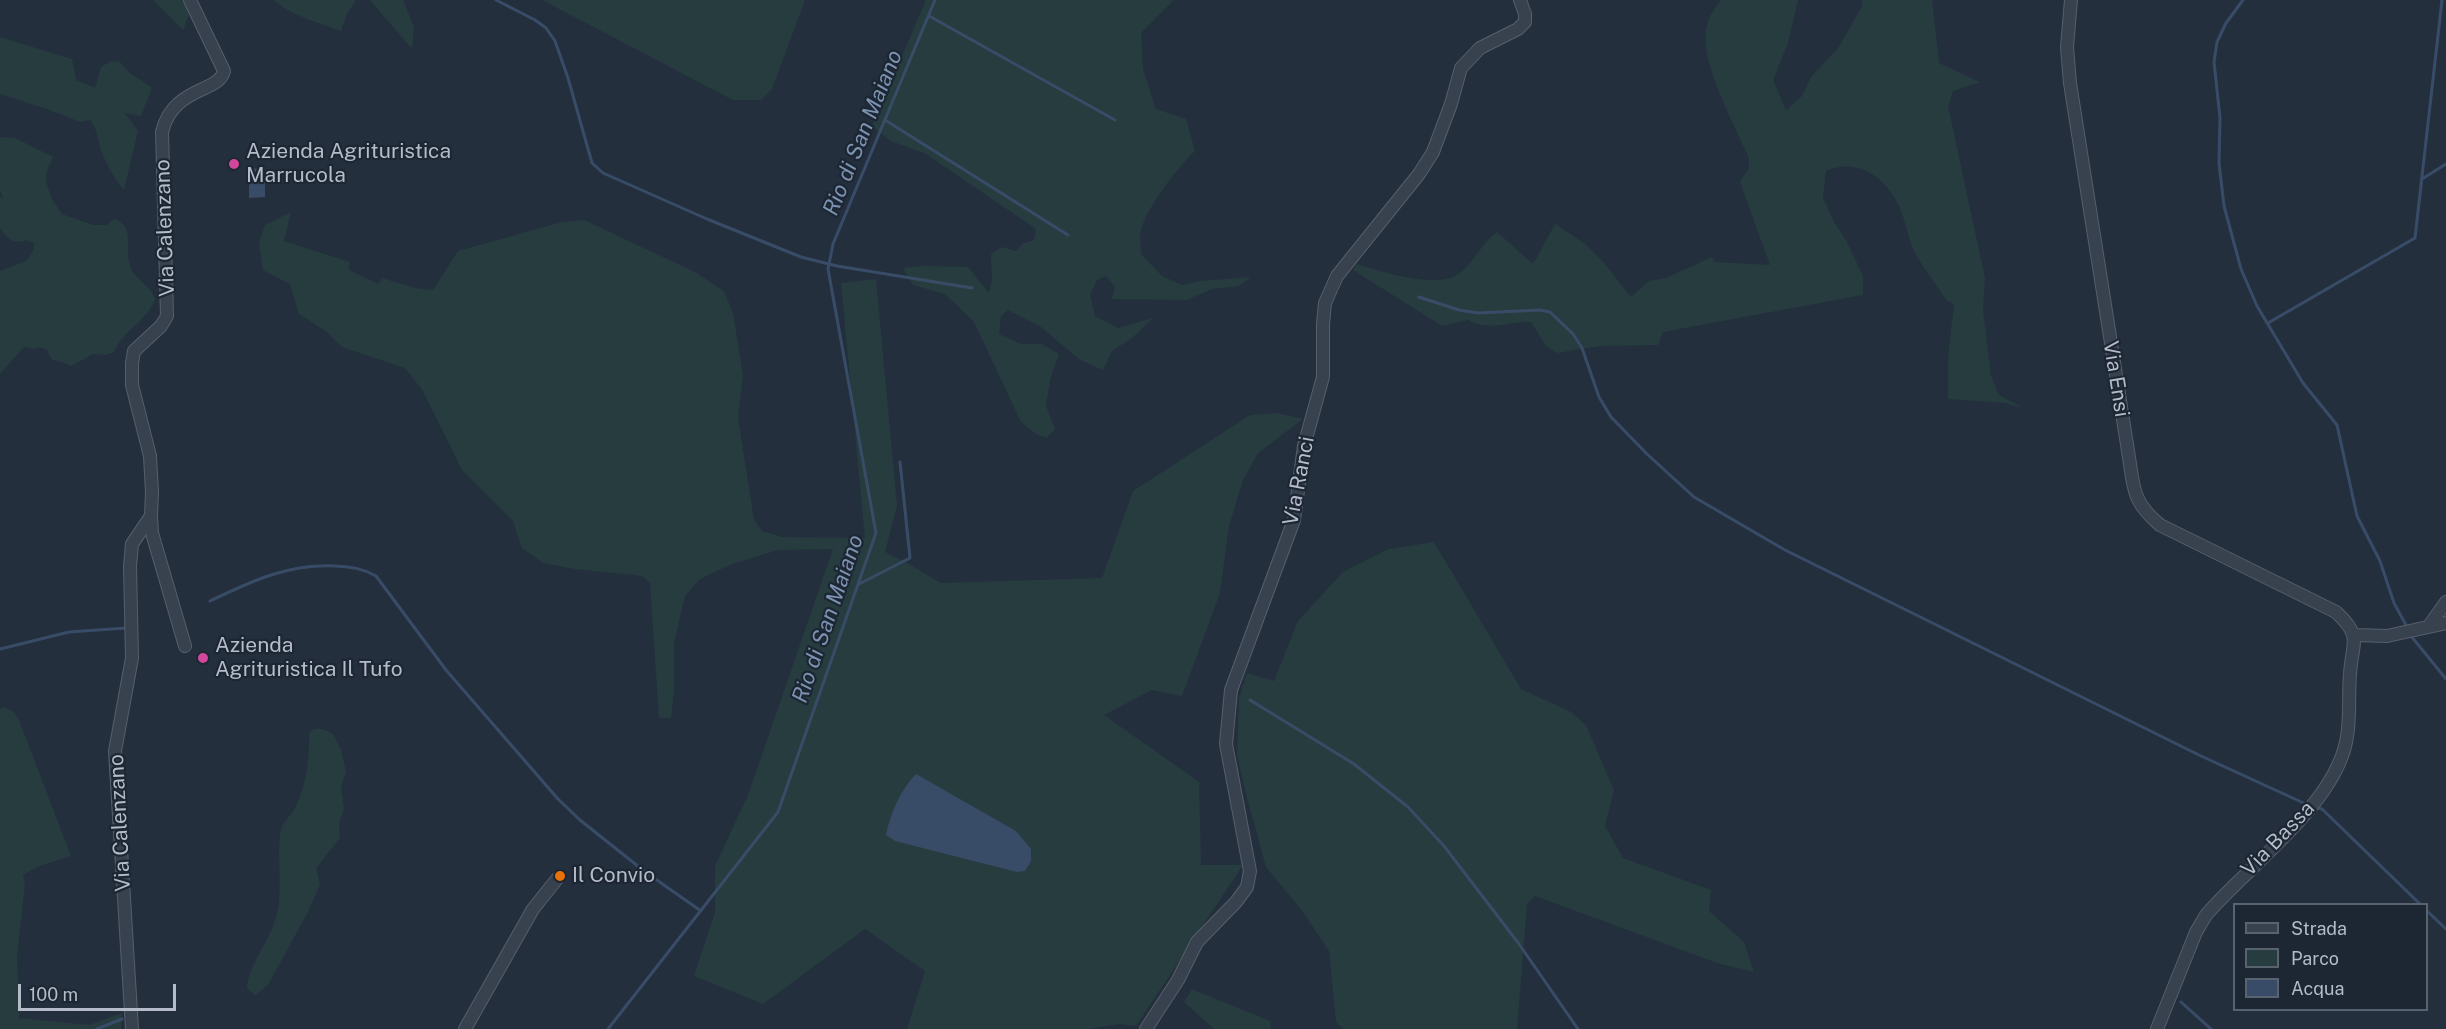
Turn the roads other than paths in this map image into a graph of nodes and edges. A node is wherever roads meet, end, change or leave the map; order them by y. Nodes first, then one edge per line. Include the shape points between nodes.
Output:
1 (190, 0) edge
2 (1520, 0) edge
3 (2072, 0) edge
4 (151, 516) junction
5 (2446, 602) edge
6 (2446, 623) edge
7 (2424, 627) junction
8 (2354, 635) junction
9 (185, 646) dead end
10 (557, 879) dead end
11 (132, 1029) edge
12 (465, 1029) edge
13 (1146, 1029) edge
14 (2157, 1029) edge

1 - 4 street, Via Calenzano via 224,71 216,83 180,100 162,132 167,316 134,351 132,363 132,385 150,456
2 - 13 street, Via Ranci via 1525,22 1480,48 1461,68 1433,152 1343,269 1325,303 1323,377 1304,446 1294,520 1231,690 1226,744 1250,872 1247,887 1197,942
3 - 8 street, Via Ensi via 2067,46 2070,83 2120,407 2140,506 2160,525 2336,612
4 - 9 street, Via Calenzano via 152,533
4 - 11 street, Via Calenzano via 132,544 132,658 116,741
5 - 7 street
6 - 7 street
7 - 8 street via 2387,636
8 - 14 street, Via Bassa via 2346,743 2338,767 2311,806 2206,915
10 - 12 street via 533,909

